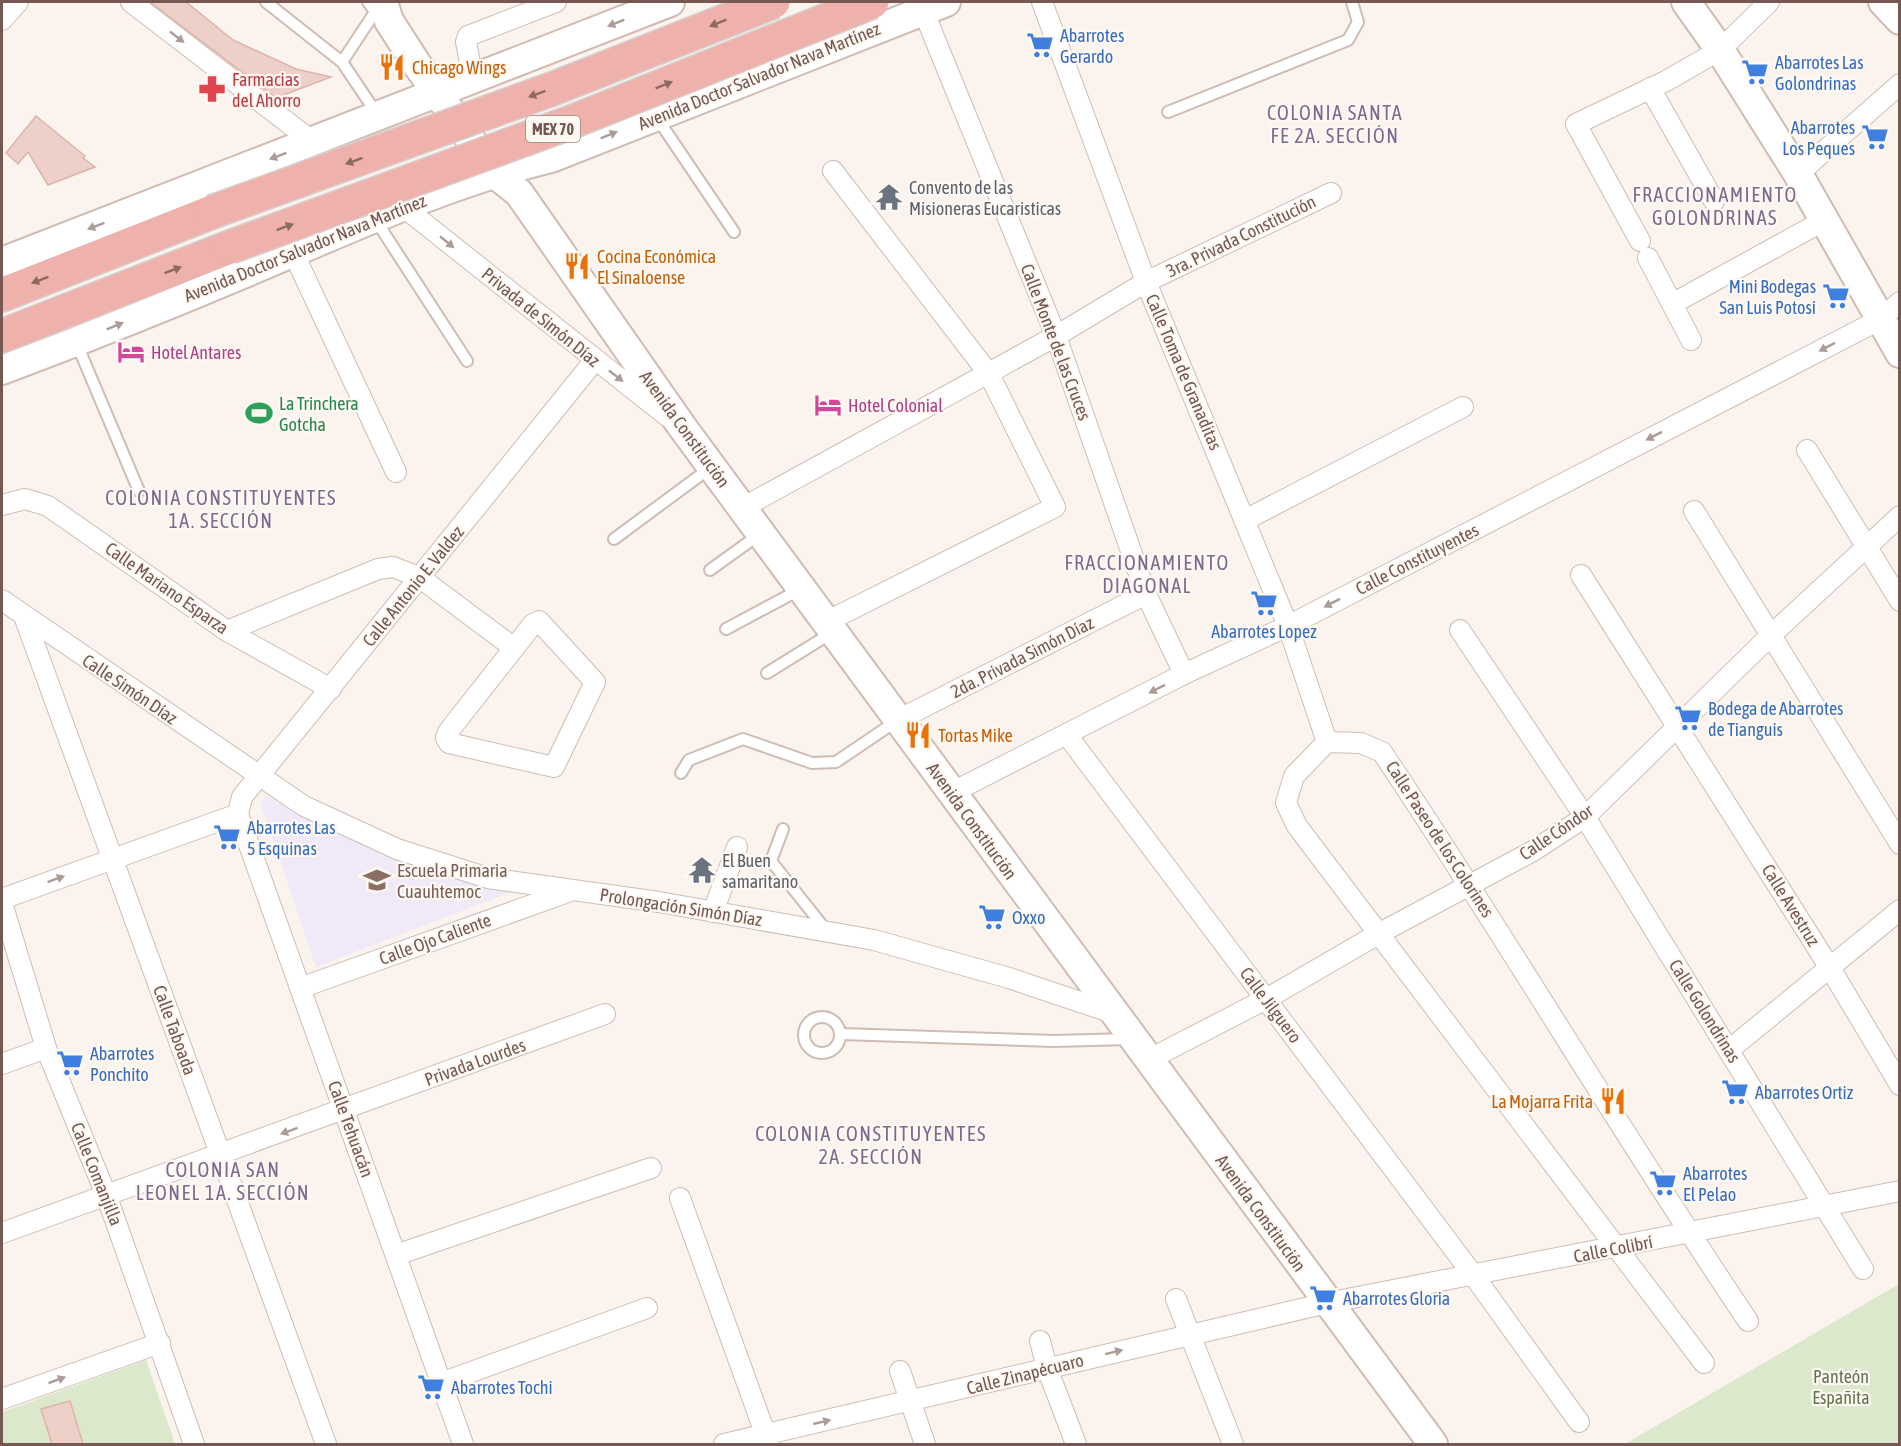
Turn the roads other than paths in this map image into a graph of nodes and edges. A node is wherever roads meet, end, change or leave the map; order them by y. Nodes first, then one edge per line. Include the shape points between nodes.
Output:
1 (18, 2) edge
2 (130, 2) edge
3 (266, 2) edge
4 (368, 2) edge
5 (383, 2) edge
6 (390, 2) edge
7 (556, 2) edge
8 (670, 2) edge
9 (773, 2) edge
10 (872, 2) edge
11 (1042, 2) edge
12 (1352, 2) edge
13 (1686, 2) edge
14 (1769, 2) edge
15 (1883, 2) edge
16 (934, 6) edge
17 (2, 20) edge
18 (1899, 20) edge
19 (1720, 50) junction
20 (342, 62) junction
21 (501, 68) junction
22 (1899, 84) edge
23 (1650, 88) junction
24 (442, 92) junction
25 (1168, 112) dead end
26 (656, 116) junction
27 (379, 117) junction
28 (313, 142) junction
29 (551, 158) junction
30 (833, 171) dead end
31 (1798, 174) junction
32 (509, 179) junction
33 (1331, 193) dead end
34 (1714, 201) dead end
35 (409, 203) junction
36 (373, 216) junction
37 (1823, 221) junction
38 (734, 232) dead end
39 (293, 252) junction
40 (2, 262) edge
41 (1146, 282) junction
42 (2, 295) edge
43 (1672, 304) junction
44 (1889, 311) edge
45 (2, 336) edge
46 (1056, 336) junction
47 (1691, 340) dead end
48 (76, 342) junction
49 (1899, 352) edge
50 (595, 360) junction
51 (467, 361) dead end
52 (2, 370) edge
53 (988, 374) junction
54 (1463, 407) dead end
55 (683, 428) junction
56 (1807, 450) dead end
57 (712, 467) junction
58 (396, 472) dead end
59 (139, 491) dead end
60 (2, 505) edge
61 (742, 508) junction
62 (1694, 511) dead end
63 (1899, 516) edge
64 (1245, 519) junction
65 (760, 534) junction
66 (614, 539) dead end
67 (1866, 547) junction
68 (710, 570) dead end
69 (1581, 575) dead end
70 (419, 577) junction
71 (801, 589) junction
72 (1146, 594) junction
73 (2, 600) edge
74 (1899, 601) edge
75 (24, 616) junction
76 (1288, 626) junction
77 (829, 627) junction
78 (726, 629) dead end
79 (1460, 630) dead end
80 (226, 631) junction
81 (1770, 636) junction
82 (514, 648) junction
83 (768, 673) dead end
84 (1184, 675) junction
85 (331, 689) junction
86 (898, 720) junction
87 (1679, 727) junction
88 (1067, 735) junction
89 (1327, 742) junction
90 (681, 773) dead end
91 (260, 777) junction
92 (951, 793) junction
93 (238, 814) junction
94 (1585, 817) junction
95 (783, 829) dead end
96 (1899, 844) edge
97 (737, 847) dead end
98 (112, 858) junction
99 (1471, 884) junction
100 (570, 891) junction
101 (2, 901) edge
102 (1899, 910) edge
103 (713, 912) junction
104 (827, 930) junction
105 (1380, 933) junction
106 (1830, 968) junction
107 (300, 988) junction
108 (1266, 999) junction
109 (1113, 1012) junction
110 (605, 1014) dead end
111 (841, 1034) dead end
112 (46, 1048) junction
113 (1140, 1050) junction
114 (1729, 1050) junction
115 (2, 1064) edge
116 (1899, 1085) edge
117 (344, 1110) junction
118 (220, 1156) junction
119 (651, 1168) dead end
120 (1899, 1191) edge
121 (107, 1197) junction
122 (680, 1198) dead end
123 (1824, 1205) junction
124 (2, 1233) edge
125 (1689, 1233) junction
126 (1616, 1248) junction
127 (396, 1255) junction
128 (1863, 1269) dead end
129 (1474, 1276) junction
130 (1176, 1299) dead end
131 (1327, 1303) junction
132 (647, 1308) dead end
133 (1748, 1321) dead end
134 (1191, 1333) junction
135 (1040, 1341) dead end
136 (160, 1343) junction
137 (1704, 1363) dead end
138 (1047, 1368) junction
139 (900, 1371) dead end
140 (441, 1383) junction
141 (2, 1399) edge
142 (909, 1402) junction
143 (1579, 1422) dead end
144 (767, 1440) edge
145 (194, 1444) edge
146 (326, 1444) edge
147 (463, 1444) edge
148 (724, 1444) edge
149 (925, 1444) edge
150 (1076, 1444) edge
151 (1233, 1444) edge
152 (1432, 1444) edge

1 - 17 street
2 -> 28 street
3 - 20 lane
4 - 20 lane via 375,12
5 - 24 main road, Avenida Constitución via 418,66
6 - 24 main road, Avenida Constitución via 403,12
7 - 24 street via 468,36
8 -> 21 main road
9 -> 42 highway, MEX 70, bridge
45 -> 10 highway, Avenida Doctor Salvador Nava Martínez / MEX 70, bridge via 569,123
11 - 41 street, Calle Toma de Granaditas
12 - 25 lane via 1358,22 1348,40
13 - 19 main road
14 - 19 street
15 - 18 main road
16 - 26 main road, Avenida Doctor Salvador Nava Martínez
16 - 46 street, Calle Monte de las Cruces
19 - 23 street
19 - 31 main road
20 - 27 lane
21 - 24 main road
21 - 29 main road via 487,98 493,130 517,152
22 - 31 street
23 - 34 street
23 - 43 street via 1576,124
24 - 27 main road
24 - 32 main road, Avenida Constitución
24 - 35 main road via 438,155 432,180
29 -> 26 main road, Avenida Doctor Salvador Nava Martínez
26 - 38 lane
27 - 28 main road
28 -> 40 main road
29 - 32 main road, Avenida Doctor Salvador Nava Martínez
30 - 53 street
31 - 37 main road
32 - 35 main road, Avenida Doctor Salvador Nava Martínez
32 - 55 main road, Avenida Constitución
33 - 41 street, 3ra. Privada Constitución
35 - 36 main road, Avenida Doctor Salvador Nava Martínez
35 -> 50 street, Privada de Simón Díaz
36 - 39 main road, Avenida Doctor Salvador Nava Martínez
36 - 51 lane
37 - 43 street
37 - 44 main road
48 -> 39 main road, Avenida Doctor Salvador Nava Martínez
39 - 58 street
41 - 46 street, 3ra. Privada Constitución
41 - 64 street, Calle Toma de Granaditas
43 - 47 street
44 - 49 main road
44 -> 76 street, Calle Constituyentes
46 - 53 street, 3ra. Privada Constitución
46 - 72 street, Calle Monte de las Cruces
48 - 52 main road, Avenida Doctor Salvador Nava Martínez
48 - 59 lane
50 -> 55 street, Privada de Simón Díaz
50 - 70 street, Calle Antonio E. Valdez
53 - 61 street, 3ra. Privada Constitución
53 - 77 street via 1055,507
54 - 64 street
55 - 57 main road, Avenida Constitución
56 - 67 street
57 - 61 main road, Avenida Constitución
57 - 66 lane
60 - 80 street, Calle Mariano Esparza via 25,499 48,506
61 - 65 main road, Avenida Constitución
62 - 81 street
63 - 67 street, Calle Cóndor
64 - 76 street, Calle Toma de Granaditas
65 - 68 lane
65 - 71 main road, Avenida Constitución
67 - 74 street
67 - 81 street, Calle Cóndor
69 - 87 street, Calle Avestruz
70 - 80 street via 393,567 378,569
70 - 82 street
70 - 85 street, Calle Antonio E. Valdez
71 - 77 main road, Avenida Constitución
71 - 78 lane
72 - 84 street, Calle Monte de las Cruces
72 - 86 street, 2da. Privada Simón Díaz
73 - 75 street, Calle Simón Díaz
75 - 91 street, Calle Simón Díaz
75 - 98 street, Calle Taboada
76 - 84 street, Calle Constituyentes
76 - 89 street, Calle Toma de Granaditas
77 - 83 lane
77 - 86 main road, Avenida Constitución
79 - 94 street, Calle Golondrinas
80 - 85 street, Calle Mariano Esparza
81 - 87 street, Calle Cóndor
81 - 96 street
82 - 82 street via 446,738 449,743 554,767 595,681 539,621
84 -> 88 street, Calle Constituyentes
85 - 91 street, Calle Antonio E. Valdez
86 - 90 lane via 836,762 812,763 743,738 689,760
86 - 92 main road, Avenida Constitución
87 - 94 street, Calle Cóndor
87 - 106 street, Calle Avestruz
88 - 92 street, Calle Constituyentes
88 - 108 street, Calle Jilguero
89 - 99 street, Calle Paseo de los Colorines via 1361,743 1382,752
89 - 105 street via 1294,776 1286,803 1297,826
91 - 93 street, Calle Antonio E. Valdez via 242,797
91 - 100 street, Prolongación Simón Díaz via 304,806 397,849 488,878
92 - 109 main road, Avenida Constitución
93 - 98 street
93 - 107 street, Calle Tehuacán
94 - 99 street, Calle Cóndor
94 - 114 street, Calle Golondrinas
95 - 104 lane via 771,861
97 - 103 street
101 -> 98 street
98 - 118 street, Calle Taboada
99 - 105 street, Calle Cóndor
99 - 125 street, Calle Paseo de los Colorines
100 - 103 street, Prolongación Simón Díaz
100 - 107 street, Calle Ojo Caliente
101 - 112 street, Calle Comanjilla
102 - 106 street
103 - 104 street, Prolongación Simón Díaz
104 - 109 street, Prolongación Simón Díaz via 1009,978
105 - 108 street, Calle Cóndor
105 - 126 street
106 - 114 street
106 - 116 street, Calle Avestruz
107 - 117 street, Calle Tehuacán
108 - 113 street, Calle Cóndor
108 - 129 street, Calle Jilguero
109 - 113 main road, Avenida Constitución
110 - 117 street, Privada Lourdes
111 - 113 lane via 1054,1041
112 - 115 street
112 - 121 street, Calle Comanjilla
113 - 131 main road, Avenida Constitución
114 - 123 street, Calle Golondrinas
117 -> 118 street, Privada Lourdes
117 - 127 street, Calle Tehuacán
118 - 121 street, Privada Lourdes
118 - 146 street, Calle Taboada
119 - 127 street
120 - 123 street, Calle Colibrí
121 - 124 street, Privada Lourdes
121 - 136 street, Calle Comanjilla
122 - 144 street
123 - 125 street, Calle Colibrí
123 - 128 street, Calle Golondrinas
125 - 126 street, Calle Colibrí
125 - 133 street, Calle Paseo de los Colorines
126 - 129 street, Calle Colibrí
126 - 137 street
127 - 140 street, Calle Tehuacán
129 - 131 street, Calle Colibrí
129 - 143 street, Calle Jilguero
130 - 134 street
131 - 134 street, Calle Zinapécuaro
131 - 152 main road, Avenida Constitución
132 - 140 street
138 -> 134 street, Calle Zinapécuaro
134 - 151 street
135 - 138 street
141 -> 136 street
136 - 145 street, Calle Comanjilla
138 - 142 street, Calle Zinapécuaro
138 - 150 street
139 - 142 street
140 - 147 street, Calle Tehuacán
144 -> 142 street, Calle Zinapécuaro
142 - 149 street
144 - 148 street, Calle Zinapécuaro

